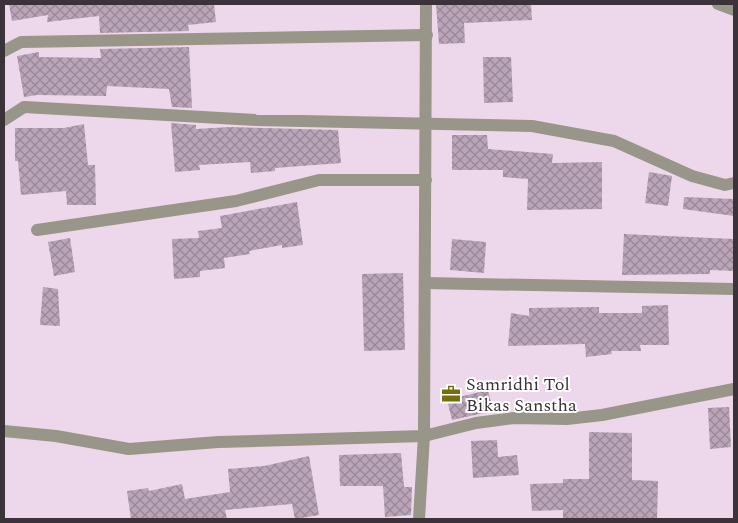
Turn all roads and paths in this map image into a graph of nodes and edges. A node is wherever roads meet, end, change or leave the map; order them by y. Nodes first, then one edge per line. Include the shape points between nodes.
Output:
1 (426, 4) edge
2 (718, 4) edge
3 (734, 10) edge
4 (426, 35) junction
5 (4, 50) edge
6 (4, 120) edge
7 (426, 125) junction
8 (426, 180) junction
9 (734, 183) edge
10 (37, 230) dead end
11 (425, 283) junction
12 (734, 289) edge
13 (734, 389) edge
14 (4, 431) edge
15 (424, 436) junction
16 (419, 519) edge

1 - 4 street
2 - 3 street
4 - 5 street via 21,42
4 - 7 street
6 - 7 street via 24,107 256,120
7 - 8 street
7 - 9 street via 532,126 614,141 692,176 725,185
8 - 10 street via 319,180 236,201
8 - 11 street
11 - 12 street
11 - 15 street
13 - 15 street via 602,415 568,419 514,418 476,423
14 - 15 street via 129,449 218,442
15 - 16 street

